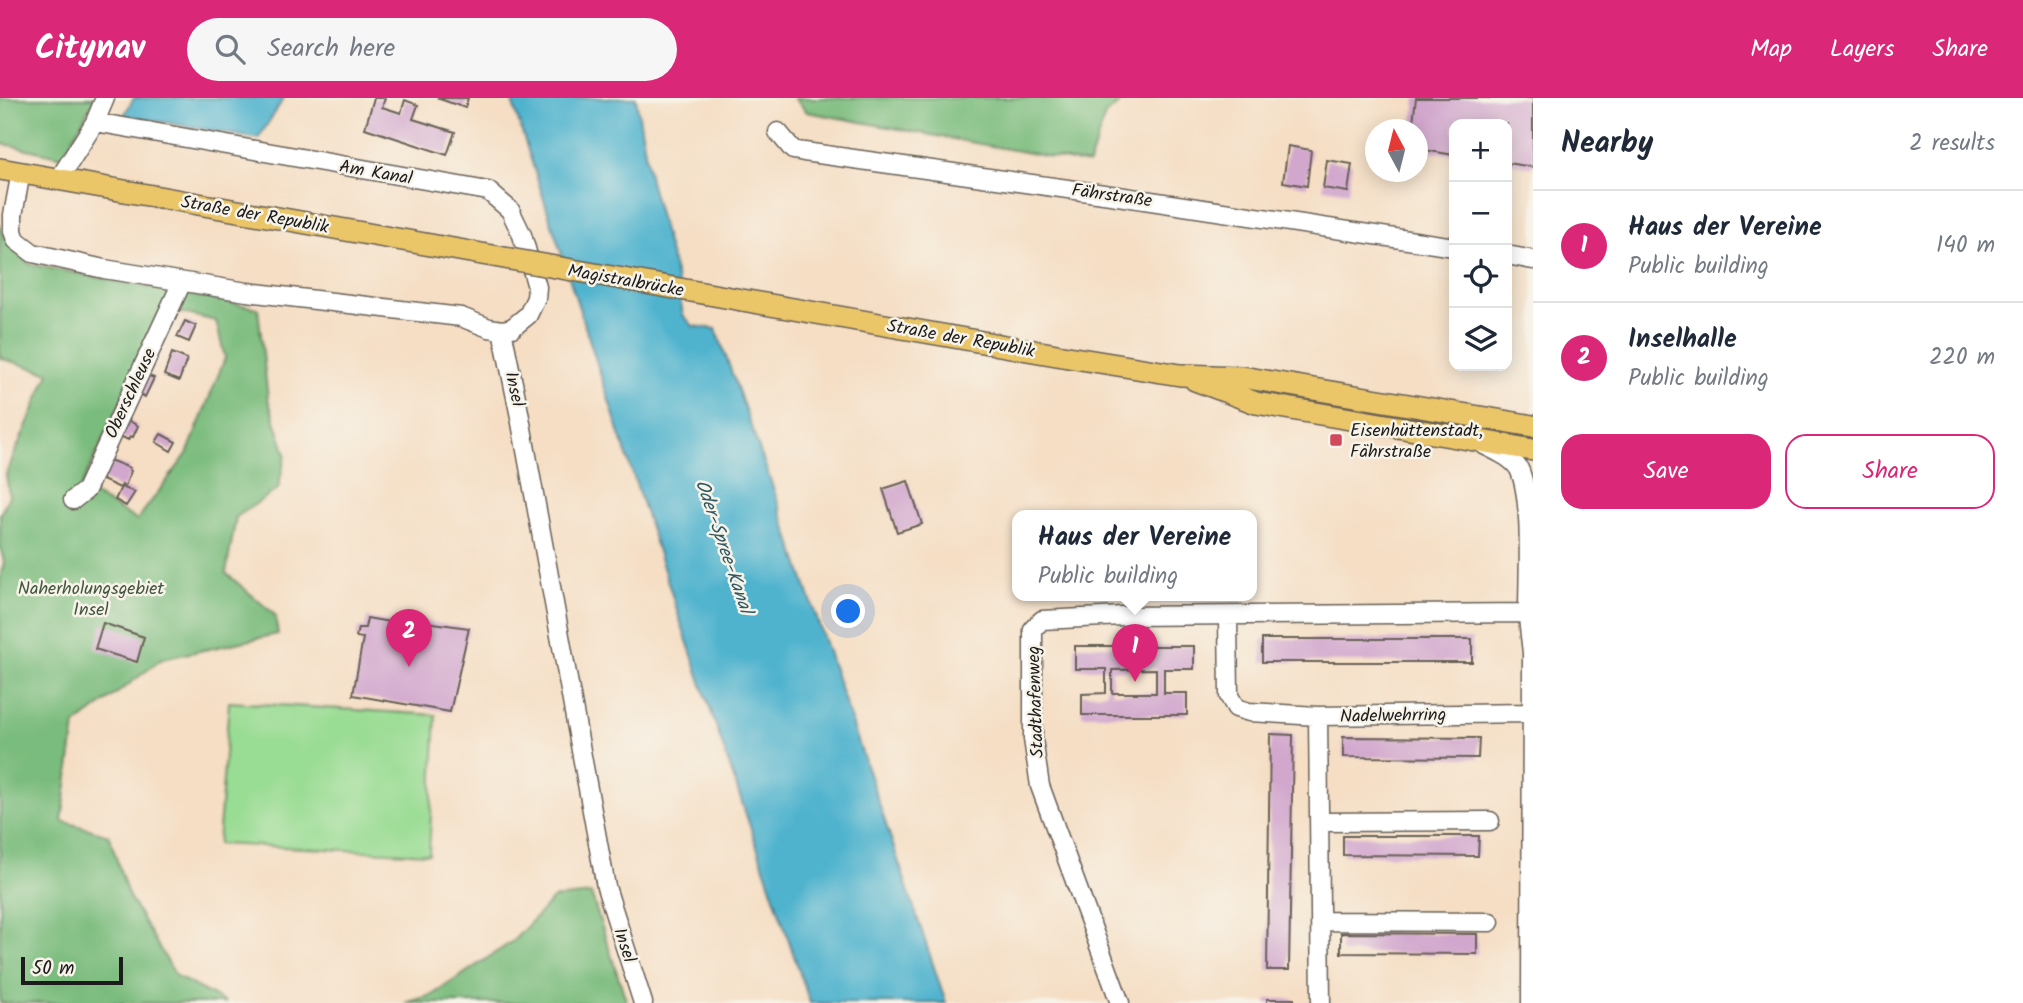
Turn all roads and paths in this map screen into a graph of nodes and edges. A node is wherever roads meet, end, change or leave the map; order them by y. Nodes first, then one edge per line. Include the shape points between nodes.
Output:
1 (105, 98) edge
2 (95, 122) junction
3 (778, 132) dead end
4 (10, 171) edge
5 (59, 180) junction
6 (1449, 246) edge
7 (1512, 257) edge
8 (510, 259) joint
9 (1533, 260) edge
10 (182, 282) junction
11 (742, 300) joint
12 (502, 331) junction
13 (1180, 375) junction
14 (1533, 426) edge
15 (1478, 441) junction
16 (1533, 450) edge
17 (73, 500) dead end
18 (1531, 585) edge
19 (1531, 613) edge
20 (1228, 616) junction
21 (1533, 653) edge
22 (1531, 713) junction
23 (1318, 716) junction
24 (1490, 821) dead end
25 (1320, 822) junction
26 (1532, 873) edge
27 (1320, 921) junction
28 (1490, 922) dead end
29 (643, 1003) edge
30 (1120, 1003) edge
31 (1321, 1003) edge
32 (1531, 1003) edge

1 - 2 street
2 - 5 street
2 - 12 street, Am Kanal via 488,191 510,211 537,287 528,315
3 - 6 street, Fährstraße via 793,149 804,152
4 - 5 main road, Straße der Republik
4 - 10 street via 13,231 23,247 52,259
5 - 8 main road, Straße der Republik
7 - 9 street
8 - 11 main road, Magistralbrücke, bridge
10 - 12 street via 461,317
10 - 17 street, Oberschleuse via 86,490
11 - 13 main road, Straße der Republik
12 - 29 street, Insel via 606,887
13 - 14 main road, Straße der Republik via 1242,377
13 - 15 main road, Straße der Republik via 1256,403
15 - 16 main road, Straße der Republik
15 - 18 street via 1518,466 1527,484
18 - 19 street
19 - 20 street, Stadthafenweg
19 - 21 street
20 - 23 street via 1229,696 1236,708
20 - 30 street, Stadthafenweg via 1041,620 1033,629 1034,740 1040,786
21 - 22 street
22 - 23 street, Nadelwehrring
22 - 26 street
23 - 25 street, Nadelwehrring
24 - 25 street
25 - 27 street, Nadelwehrring
26 - 32 street
27 - 28 street
27 - 31 street, Nadelwehrring

